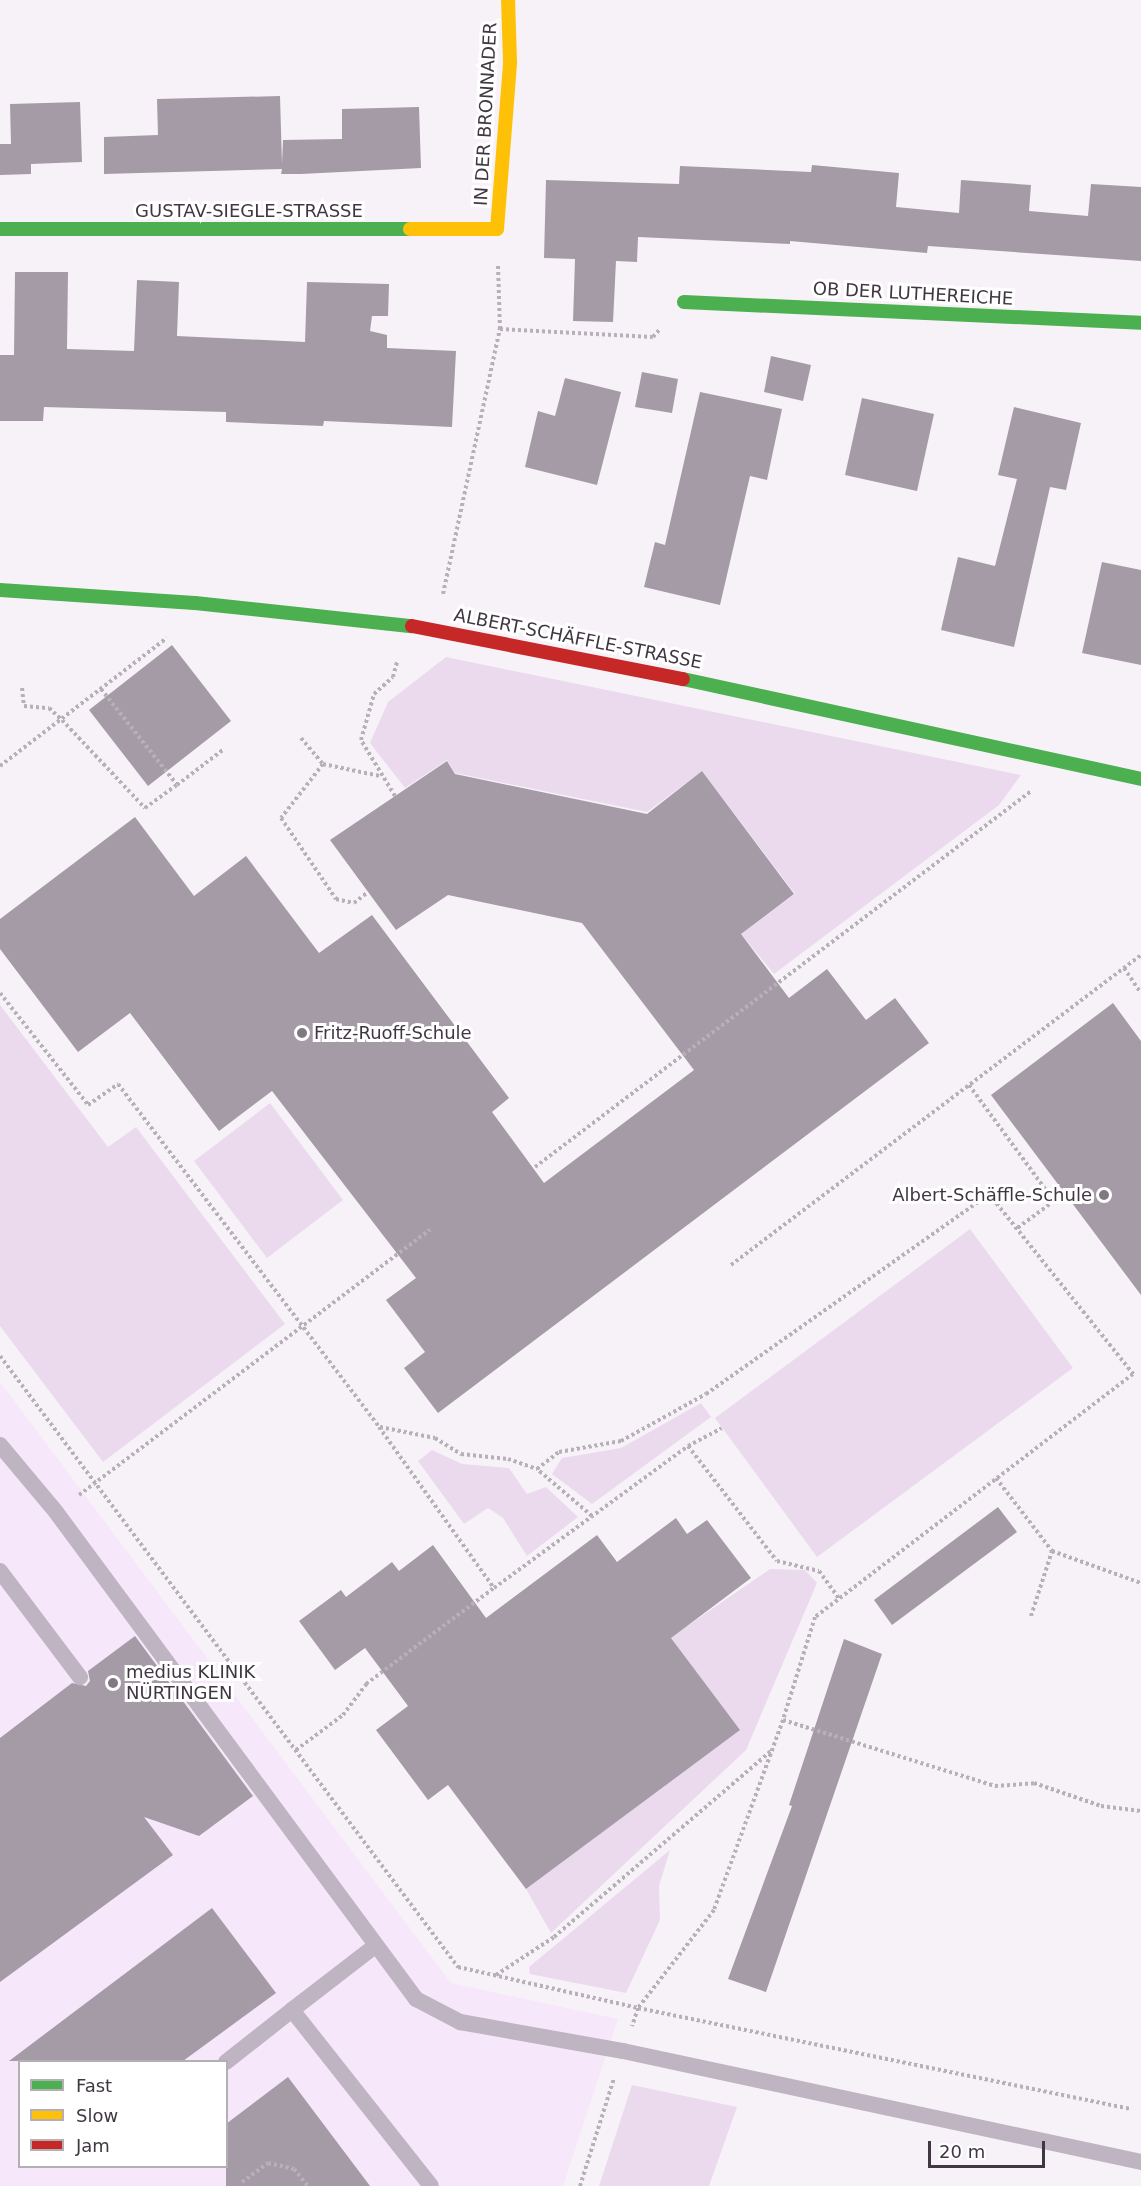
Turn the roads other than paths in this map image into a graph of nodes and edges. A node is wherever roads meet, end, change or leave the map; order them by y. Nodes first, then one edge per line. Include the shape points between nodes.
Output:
1 (508, 0) edge
2 (0, 229) edge
3 (497, 229) joint
4 (684, 302) road end
5 (1141, 322) edge
6 (0, 590) edge
7 (1141, 779) edge
8 (0, 1445) edge
9 (0, 1570) edge
10 (80, 1677) dead end
11 (375, 1946) junction
12 (292, 2010) junction
13 (228, 2060) edge
14 (1141, 2162) edge
15 (431, 2186) edge

1 - 3 street, IN DER BRONNADER via 510,62
2 - 3 street, GUSTAV-SIEGLE-STRASSE
4 - 5 street, OB DER LUTHEREICHE
6 - 7 street, ALBERT-SCHÄFFLE-STRASSE via 195,603 436,629 832,709
8 - 11 lane via 56,1512
9 - 10 lane
11 - 12 lane
11 - 14 lane via 416,1999 460,2022 623,2051
12 - 13 lane
12 - 15 lane

